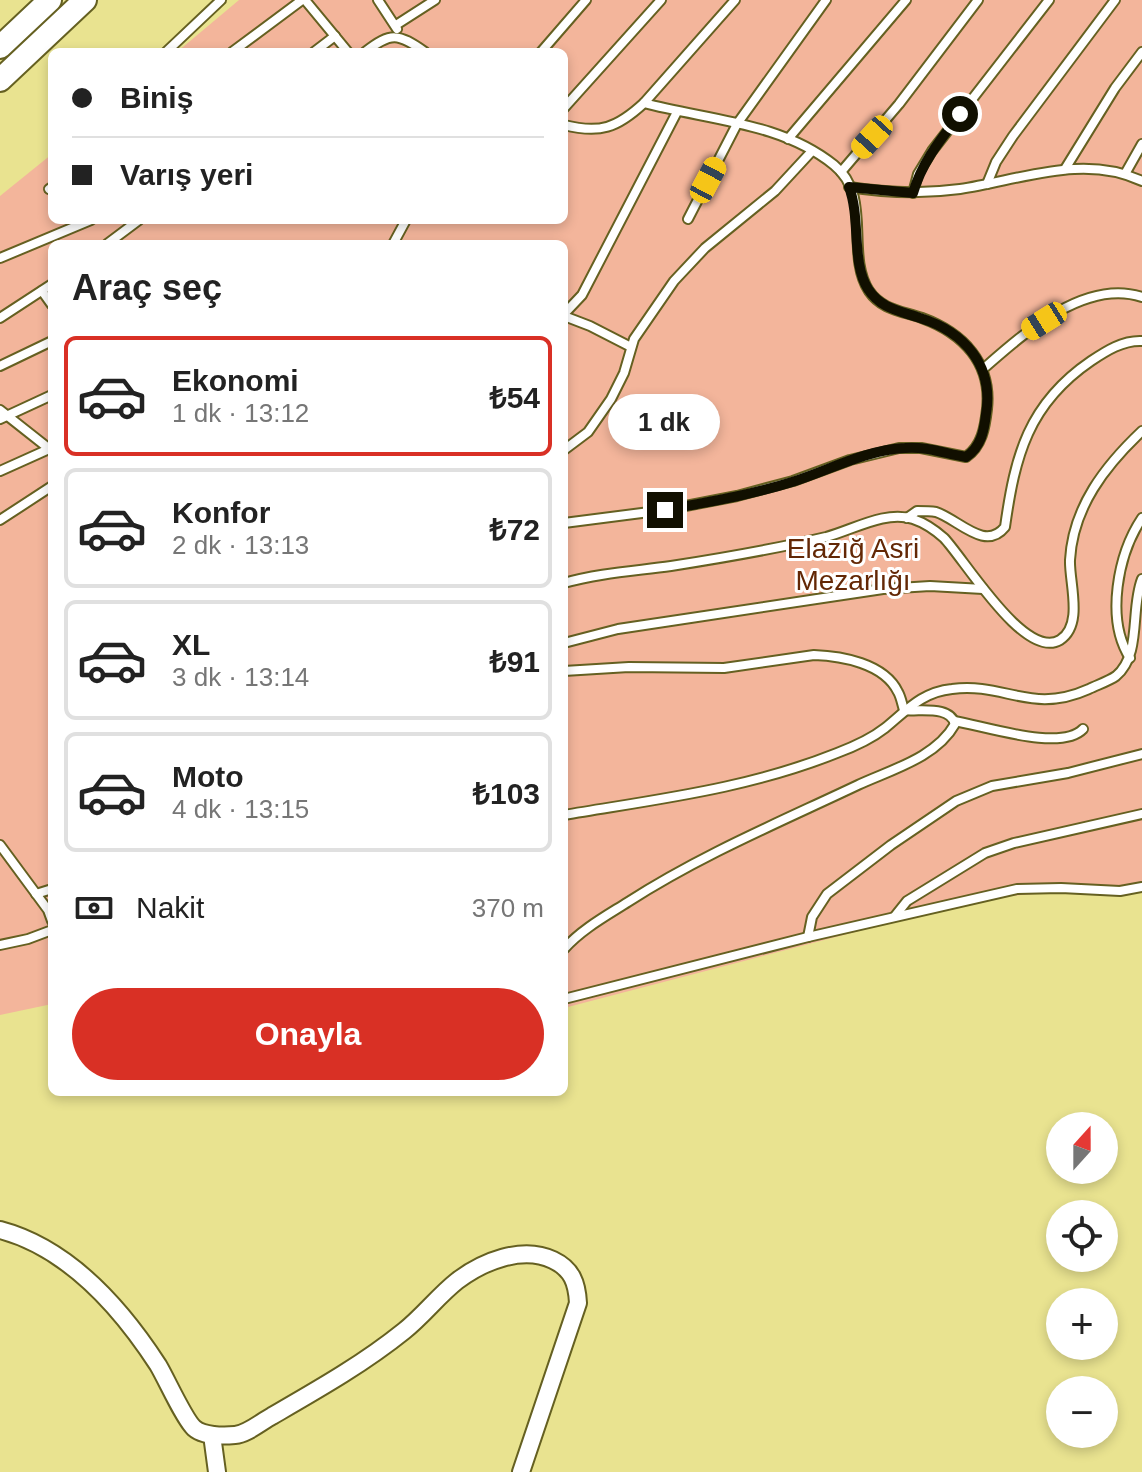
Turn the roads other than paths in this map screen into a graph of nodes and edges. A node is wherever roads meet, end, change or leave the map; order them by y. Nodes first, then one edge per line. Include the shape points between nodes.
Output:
1 (50, 0) edge
2 (85, 0) edge
3 (221, 0) edge
4 (304, 0) edge
5 (378, 0) edge
6 (435, 0) edge
7 (586, 0) edge
8 (661, 0) edge
9 (735, 0) edge
10 (826, 0) edge
11 (906, 0) edge
12 (978, 0) edge
13 (1049, 0) edge
14 (1115, 0) edge
15 (396, 25) junction
16 (335, 36) junction
17 (398, 37) junction
18 (0, 47) edge
19 (170, 48) edge
20 (238, 48) edge
21 (319, 48) edge
22 (345, 48) edge
23 (370, 48) edge
24 (420, 48) edge
25 (544, 48) edge
26 (1142, 52) edge
27 (0, 80) edge
28 (644, 103) junction
29 (568, 104) edge
30 (677, 112) junction
31 (737, 124) junction
32 (568, 126) edge
33 (788, 139) junction
34 (1142, 144) edge
35 (812, 151) junction
36 (1065, 169) junction
37 (841, 172) junction
38 (1125, 174) junction
39 (1142, 181) edge
40 (987, 184) junction
41 (849, 187) junction
42 (913, 193) junction
43 (688, 219) dead end
44 (81, 224) edge
45 (134, 224) edge
46 (112, 240) edge
47 (0, 258) edge
48 (48, 287) edge
49 (42, 291) junction
50 (1142, 297) edge
51 (48, 299) edge
52 (568, 311) edge
53 (568, 317) edge
54 (0, 318) edge
55 (1142, 341) edge
56 (48, 343) edge
57 (631, 347) junction
58 (0, 366) edge
59 (983, 369) junction
60 (48, 397) edge
61 (2, 415) edge
62 (1142, 431) edge
63 (568, 447) edge
64 (48, 449) edge
65 (48, 451) edge
66 (0, 471) edge
67 (48, 489) edge
68 (907, 518) junction
69 (1142, 518) edge
70 (0, 520) edge
71 (568, 522) edge
72 (1142, 579) edge
73 (568, 582) edge
74 (983, 589) junction
75 (568, 642) edge
76 (1130, 658) junction
77 (568, 671) edge
78 (904, 710) junction
79 (954, 721) junction
80 (1083, 729) dead end
81 (1142, 754) edge
82 (568, 814) edge
83 (1142, 814) edge
84 (1, 849) edge
85 (1142, 887) edge
86 (48, 890) edge
87 (36, 894) junction
88 (48, 914) edge
89 (895, 916) junction
90 (48, 932) edge
91 (808, 937) junction
92 (0, 945) edge
93 (568, 945) edge
94 (568, 998) edge
95 (0, 1230) edge
96 (212, 1435) junction
97 (217, 1472) edge
98 (521, 1472) edge

1 - 18 street
2 - 27 street
3 - 19 lane
4 - 16 lane
4 - 20 lane
5 - 15 lane
6 - 15 lane
7 - 25 lane
8 - 29 lane
9 - 28 lane
10 - 31 lane
11 - 33 lane
12 - 37 lane
13 - 42 lane via 932,151
14 - 40 lane via 1013,136
15 - 17 lane
16 - 21 lane
16 - 22 lane
17 - 23 lane via 384,37
17 - 24 lane
26 - 36 lane
28 - 30 lane
28 - 32 lane via 607,128
30 - 31 lane
30 - 52 lane via 582,295
31 - 33 lane
31 - 43 lane
33 - 35 lane
34 - 38 lane
35 - 37 lane
35 - 57 lane via 775,191 690,262 658,301
36 - 38 lane
36 - 40 lane
37 - 41 lane
38 - 39 lane
40 - 42 lane
41 - 42 lane
41 - 59 lane via 857,213 860,269 874,296 890,309 948,331 969,347
44 - 47 lane
45 - 46 lane
48 - 49 lane
49 - 51 lane
49 - 54 lane
50 - 59 lane via 1117,293 1080,301 1028,331
53 - 57 lane
55 - 68 lane via 1127,342 1097,357 1068,378 1039,410 1020,449 1001,532 981,536 937,512 917,511
56 - 58 lane
57 - 63 lane via 611,399 588,432
59 - 71 lane via 986,415 980,442 966,457 899,448 737,496
60 - 61 lane
61 - 64 lane
62 - 74 lane via 1101,476 1080,514 1070,559 1072,623 1066,635 1055,642 1034,640
65 - 66 lane
67 - 70 lane
68 - 73 lane via 881,519 719,558
68 - 74 lane via 945,539
69 - 76 lane via 1124,554 1118,583 1121,635
72 - 76 lane
74 - 75 lane via 883,589 618,629
76 - 78 lane via 1117,676 1067,698 1038,700 954,688 930,694
77 - 78 lane via 724,668 828,656 879,672 898,691
78 - 79 lane via 947,712
78 - 82 lane via 859,743 769,777
79 - 80 lane via 1039,738 1067,739
79 - 93 lane via 941,740 906,764 667,877
81 - 91 lane via 992,786 956,801 827,894 812,917
83 - 89 lane via 999,847 907,901
84 - 87 lane
85 - 89 lane via 1017,889
86 - 87 lane
87 - 88 lane
89 - 91 lane
90 - 92 lane
91 - 94 lane
95 - 96 street via 47,1248 82,1275 157,1364 194,1428
96 - 97 street
96 - 98 street via 238,1435 333,1381 405,1331 459,1280 496,1260 535,1253 565,1267 577,1283 578,1303

